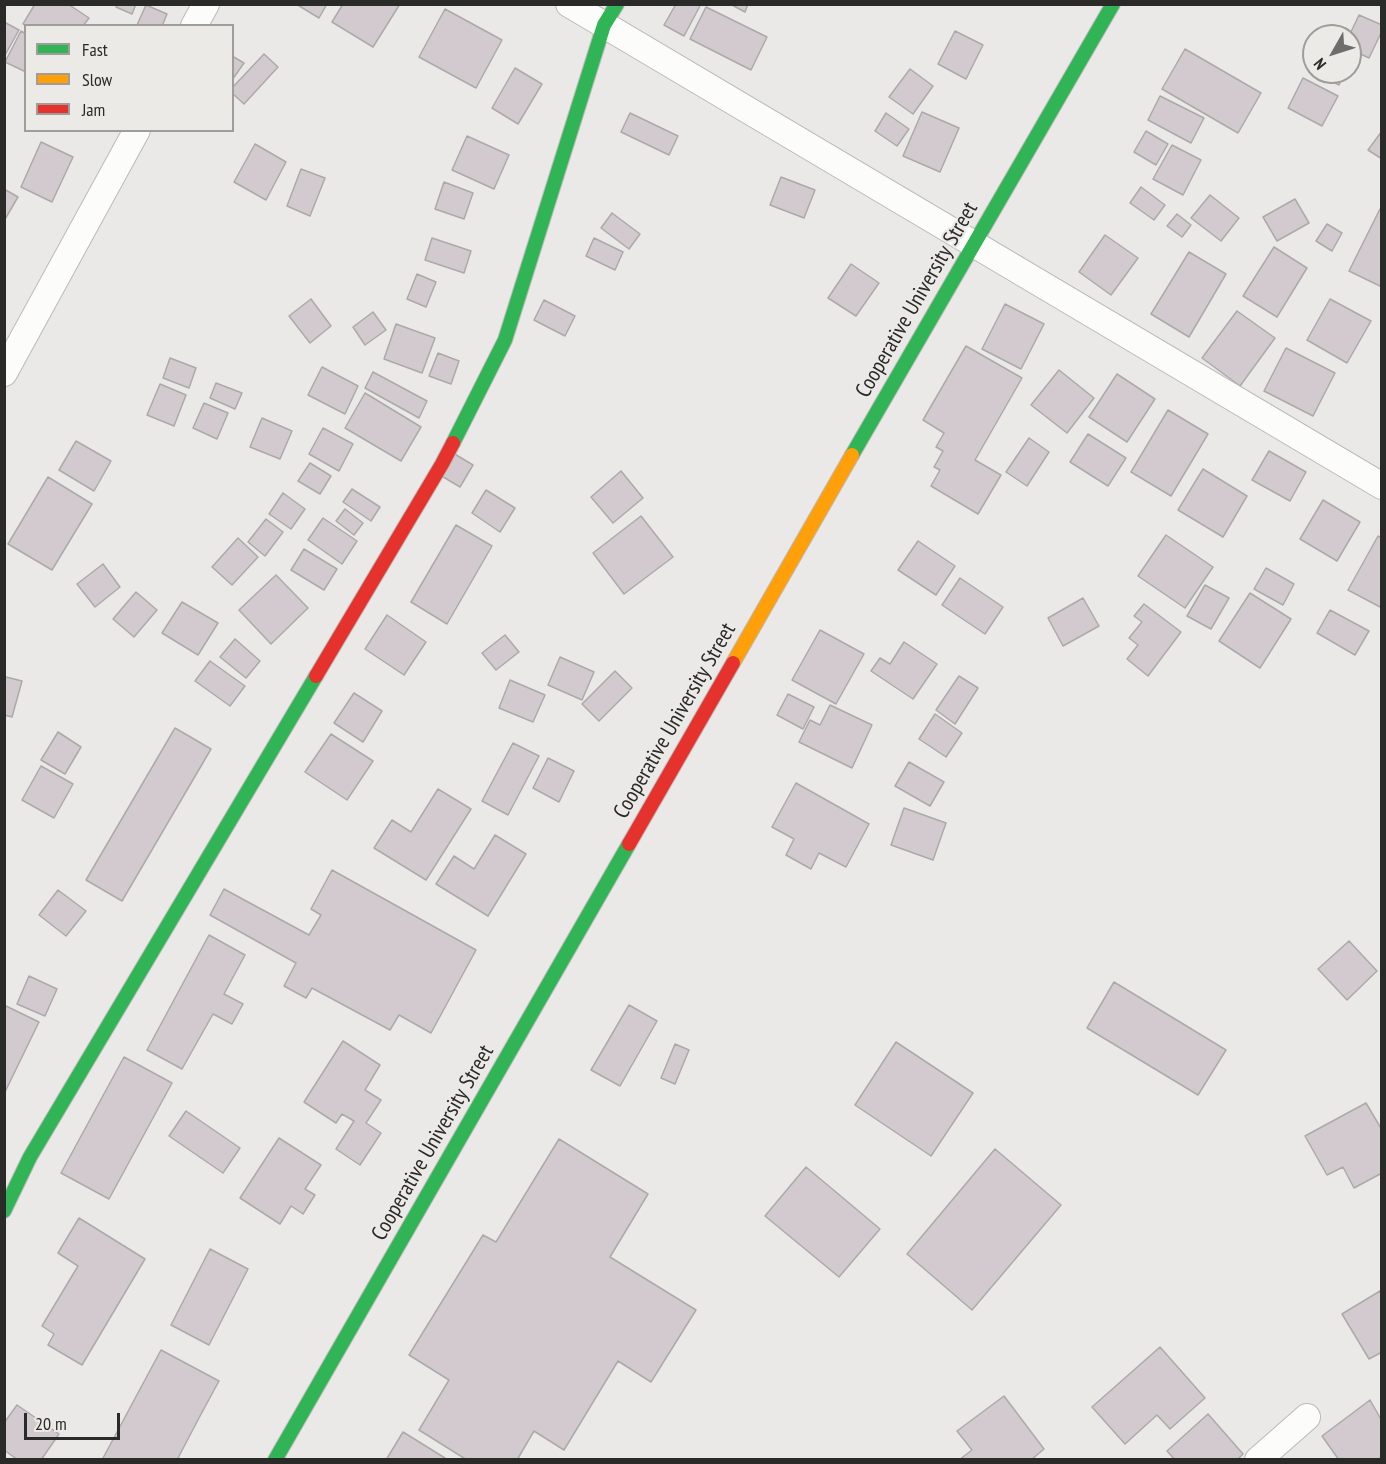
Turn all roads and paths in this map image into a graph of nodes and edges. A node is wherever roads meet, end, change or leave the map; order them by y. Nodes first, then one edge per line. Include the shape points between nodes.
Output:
1 (206, 4) edge
2 (568, 4) edge
3 (1113, 4) edge
4 (610, 15) edge
5 (195, 24) edge
6 (136, 132) edge
7 (974, 244) junction
8 (4, 373) edge
9 (1382, 486) edge
10 (4, 1211) edge
11 (1307, 1417) dead end
12 (275, 1460) edge
13 (1258, 1460) edge

1 - 5 street
2 - 4 street
3 - 7 street, Cooperative University Street
4 - 7 street
4 - 10 street via 505,340 442,464 30,1157
6 - 8 street
7 - 9 street
7 - 12 street, Cooperative University Street
11 - 13 street

